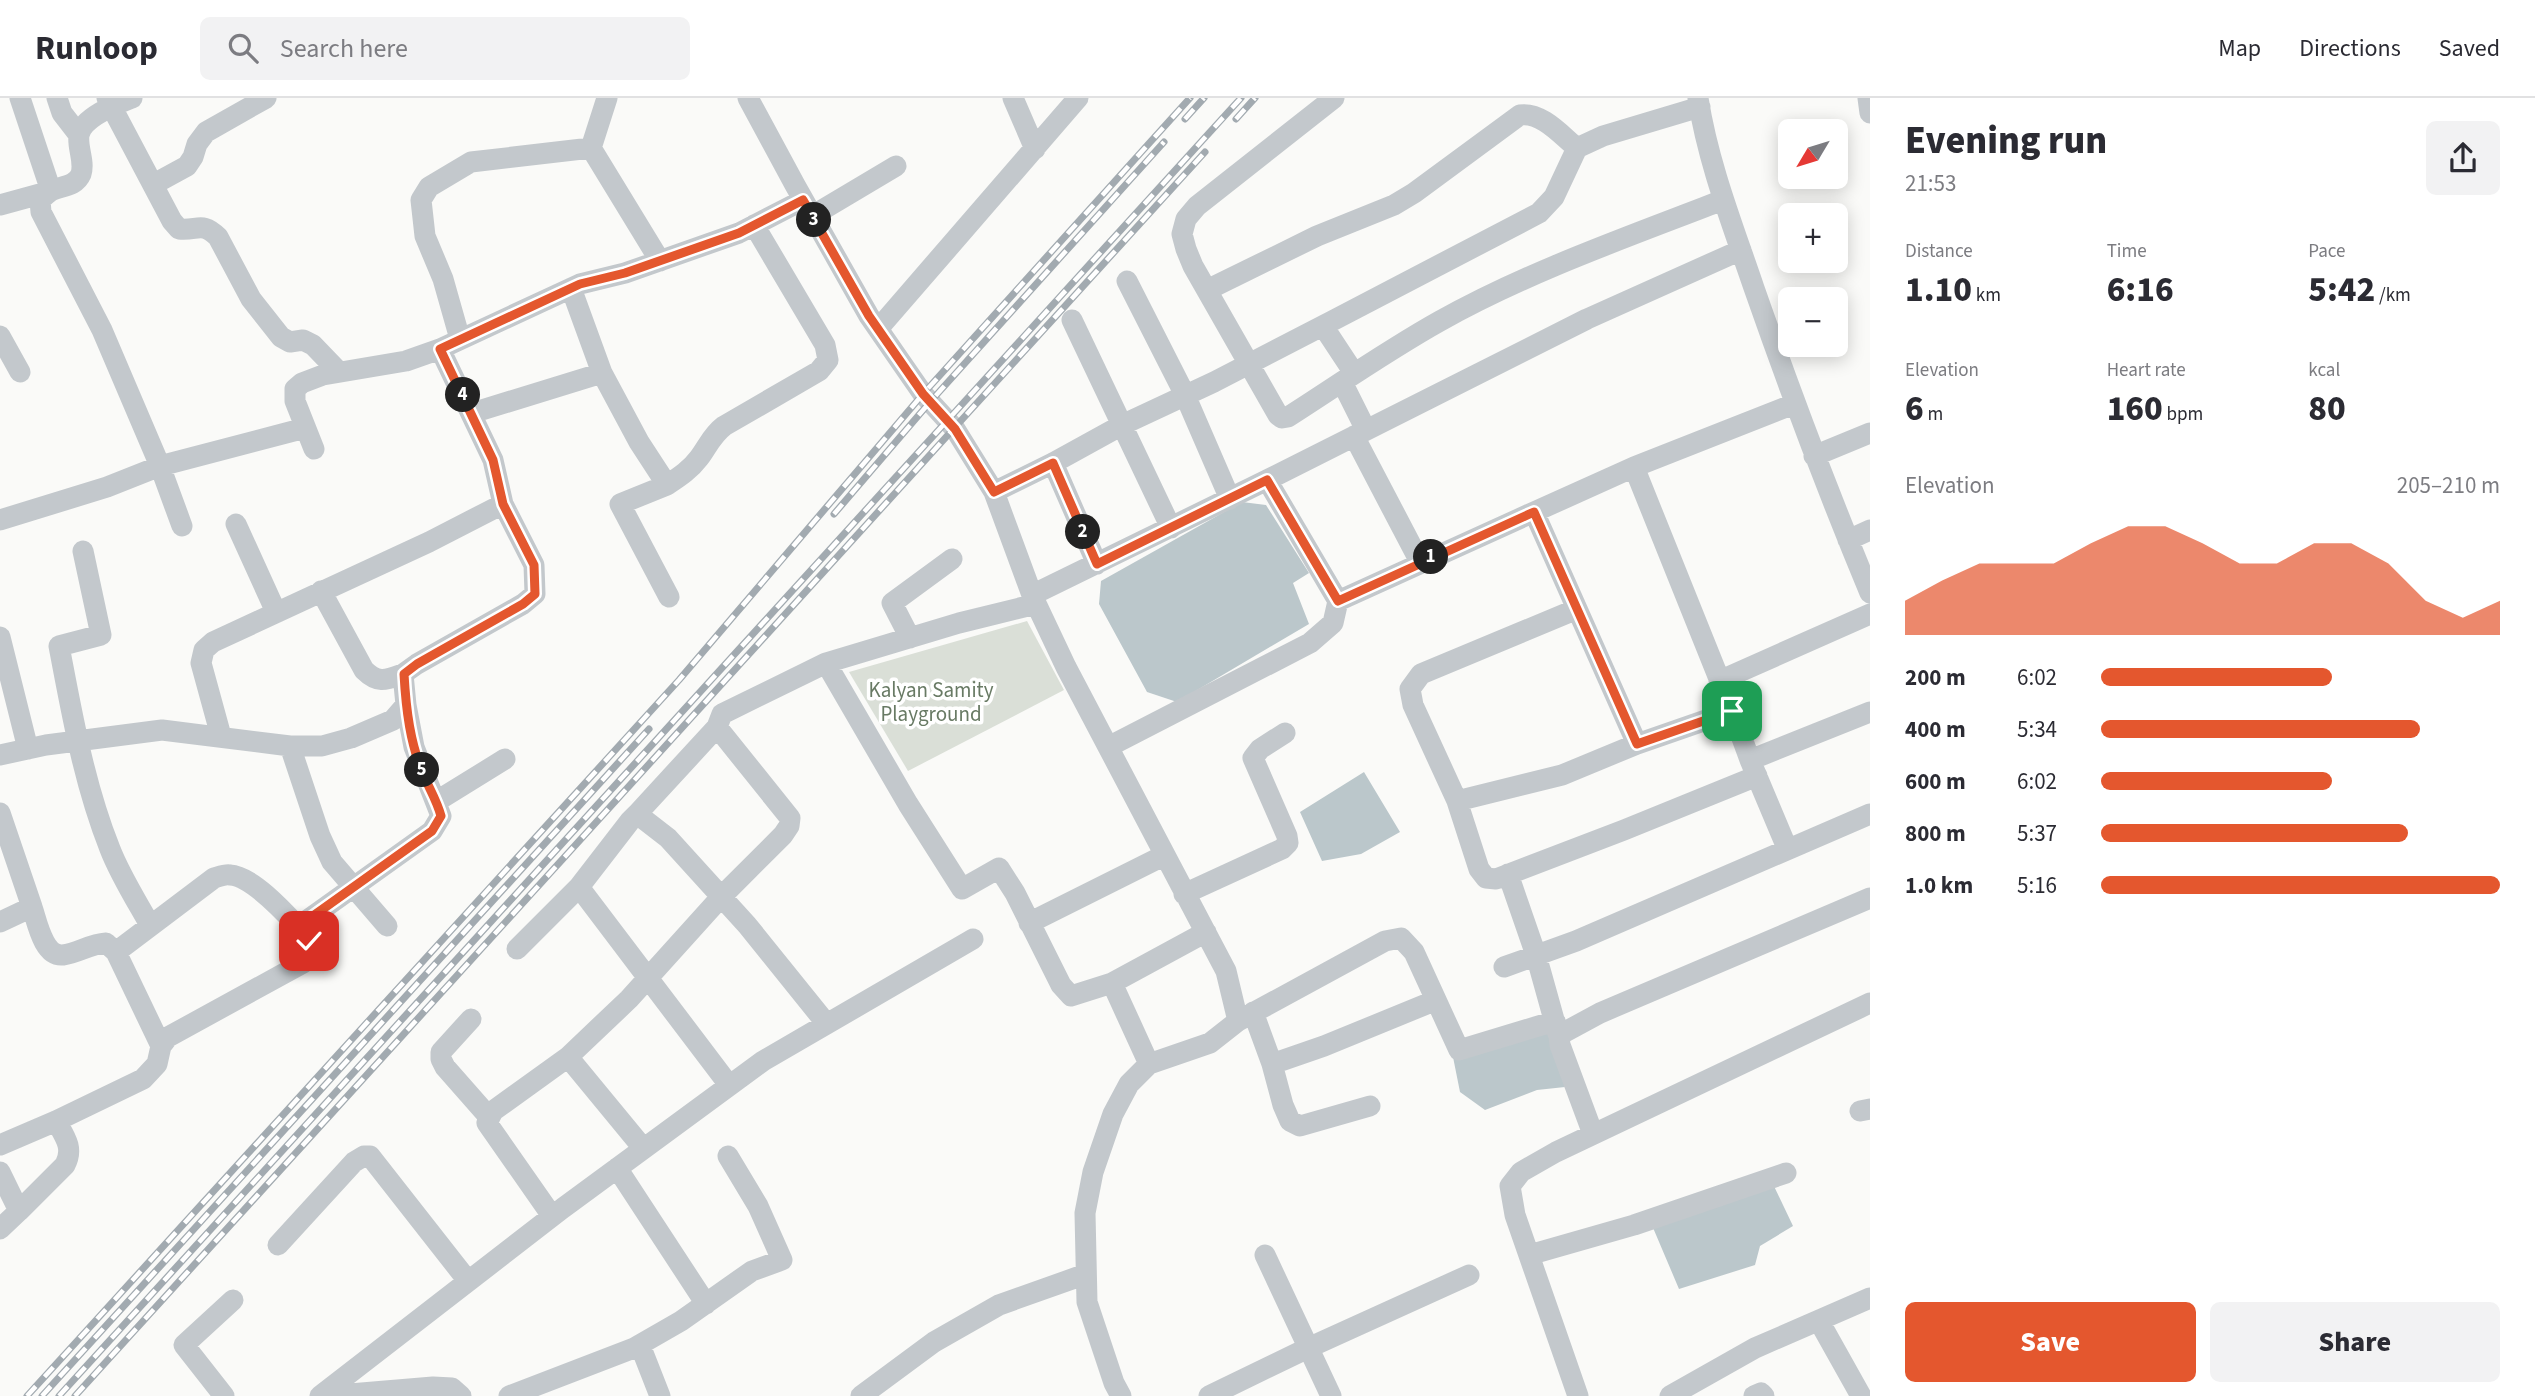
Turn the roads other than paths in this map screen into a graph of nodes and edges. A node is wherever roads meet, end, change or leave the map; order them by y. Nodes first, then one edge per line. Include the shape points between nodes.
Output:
1 (20, 98) edge
2 (57, 98) edge
3 (132, 98) edge
4 (266, 98) edge
5 (607, 98) edge
6 (748, 98) edge
7 (1013, 98) edge
8 (1078, 98) edge
9 (1334, 98) edge
10 (1868, 98) edge
11 (109, 102) edge
12 (1699, 103) edge
13 (1870, 113) edge
14 (79, 135) junction
15 (592, 148) junction
16 (1577, 148) junction
17 (1035, 149) junction
18 (895, 166) dead end
19 (154, 184) junction
20 (51, 191) junction
21 (1723, 200) junction
22 (0, 205) edge
23 (808, 208) junction
24 (754, 225) junction
25 (1741, 250) junction
26 (660, 261) junction
27 (1128, 281) dead end
28 (571, 288) junction
29 (1207, 290) junction
30 (1072, 320) dead end
31 (1323, 326) junction
32 (878, 329) junction
33 (0, 336) edge
34 (460, 339) junction
35 (440, 349) junction
36 (1248, 362) junction
37 (20, 372) dead end
38 (339, 372) junction
39 (602, 373) junction
40 (1348, 378) junction
41 (1185, 395) junction
42 (1794, 404) junction
43 (472, 413) junction
44 (1122, 425) junction
45 (305, 428) junction
46 (1360, 433) junction
47 (1870, 433) edge
48 (313, 449) dead end
49 (1814, 456) junction
50 (1053, 463) junction
51 (160, 466) junction
52 (1634, 467) junction
53 (1267, 480) junction
54 (667, 485) junction
55 (994, 492) junction
56 (1230, 499) junction
57 (503, 504) junction
58 (1534, 512) junction
59 (0, 520) edge
60 (236, 524) dead end
61 (182, 526) dead end
62 (1171, 528) junction
63 (1870, 530) edge
64 (1848, 540) junction
65 (83, 551) dead end
66 (952, 559) dead end
67 (1420, 562) junction
68 (1097, 564) junction
69 (321, 591) junction
70 (1870, 593) edge
71 (669, 597) dead end
72 (1034, 600) junction
73 (1338, 601) junction
74 (1577, 609) junction
75 (276, 612) junction
76 (1870, 614) edge
77 (0, 637) edge
78 (910, 638) junction
79 (826, 663) junction
80 (404, 674) junction
81 (1719, 681) junction
82 (406, 705) junction
83 (1732, 711) junction
84 (1870, 712) edge
85 (717, 727) junction
86 (1285, 733) dead end
87 (221, 736) junction
88 (78, 741) junction
89 (1637, 744) junction
90 (290, 746) junction
91 (1108, 747) junction
92 (28, 749) junction
93 (0, 755) edge
94 (505, 759) dead end
95 (1754, 768) junction
96 (437, 801) junction
97 (1457, 801) junction
98 (0, 813) edge
99 (637, 814) junction
100 (1870, 814) edge
101 (1787, 848) junction
102 (1166, 855) junction
103 (1508, 874) junction
104 (351, 886) junction
105 (579, 887) junction
106 (1184, 894) junction
107 (721, 897) junction
108 (1870, 898) edge
109 (32, 907) junction
110 (0, 922) edge
111 (1029, 923) junction
112 (150, 925) junction
113 (387, 926) dead end
114 (303, 932) junction
115 (1206, 932) junction
116 (973, 939) dead end
117 (517, 949) dead end
118 (116, 952) junction
119 (1536, 955) junction
120 (1504, 967) dead end
121 (649, 978) junction
122 (1112, 983) junction
123 (1434, 1001) junction
124 (1870, 1003) edge
125 (1245, 1017) junction
126 (471, 1018) dead end
127 (826, 1023) junction
128 (1557, 1029) junction
129 (161, 1046) junction
130 (568, 1057) junction
131 (1149, 1064) junction
132 (1272, 1064) junction
133 (729, 1085) junction
134 (1370, 1106) dead end
135 (489, 1116) junction
136 (57, 1121) junction
137 (1594, 1134) junction
138 (0, 1145) edge
139 (643, 1148) junction
140 (728, 1156) dead end
141 (617, 1168) junction
142 (0, 1172) edge
143 (1786, 1173) dead end
144 (19, 1211) junction
145 (552, 1216) junction
146 (0, 1229) edge
147 (278, 1245) dead end
148 (1265, 1255) dead end
149 (1529, 1255) junction
150 (1087, 1273) junction
151 (1469, 1275) dead end
152 (468, 1281) junction
153 (1870, 1298) edge
154 (233, 1300) dead end
155 (706, 1304) junction
156 (1819, 1321) junction
157 (640, 1345) junction
158 (1308, 1348) junction
159 (224, 1396) edge
160 (331, 1396) edge
161 (461, 1396) edge
162 (509, 1396) edge
163 (660, 1396) edge
164 (861, 1396) edge
165 (1121, 1396) edge
166 (1209, 1396) edge
167 (1331, 1396) edge
168 (1578, 1396) edge
169 (1670, 1396) edge
170 (1754, 1396) edge
171 (1764, 1396) edge
172 (1861, 1396) edge

1 - 20 street
2 - 14 street
3 - 11 street
4 - 19 street via 206,132 187,166
5 - 15 street
6 - 23 street
7 - 17 street
8 - 17 street
9 - 29 street via 1186,219 1182,234 1186,249
10 - 13 street
11 - 14 street
11 - 19 street
12 - 16 street
12 - 21 street
14 - 20 street via 80,176
15 - 26 street
15 - 34 street via 471,162 429,187 421,200 425,236
16 - 29 street via 1539,117 1520,115 1394,205 1317,236
16 - 31 street via 1555,197 1539,213
17 - 32 street
18 - 23 street
19 - 38 street via 179,229 202,226 218,237 244,289 281,337 313,345
20 - 22 street
20 - 51 street via 40,200 41,212 102,330
21 - 25 street
21 - 40 street via 1483,299
23 - 24 street
23 - 32 street
24 - 26 street
24 - 54 street via 825,345 828,360 819,371 719,430 686,473
25 - 42 street
25 - 46 street via 1587,318
26 - 28 street
27 - 41 street
28 - 34 street
28 - 39 street
29 - 36 street
30 - 44 street
31 - 36 street
31 - 40 street
32 - 55 street via 923,394 955,429
33 - 37 street
34 - 35 street
35 - 38 street via 406,361
35 - 43 street
36 - 40 street via 1282,418
36 - 41 street
38 - 45 street via 295,389
39 - 43 street
39 - 54 street
40 - 46 street
41 - 44 street
41 - 56 street
42 - 49 street
42 - 52 street
43 - 57 street via 493,460
44 - 50 street
44 - 62 street
45 - 48 street
45 - 51 street
46 - 53 street
46 - 67 street
47 - 49 street
49 - 64 street
50 - 55 street
50 - 68 street
51 - 59 street
51 - 61 street
52 - 58 street
52 - 81 street
53 - 56 street
53 - 73 street
54 - 71 street via 620,504
55 - 72 street
56 - 62 street
57 - 69 street
57 - 80 street via 534,565 535,594
58 - 67 street
58 - 74 street
60 - 75 street
62 - 68 street
63 - 64 street
64 - 70 street
65 - 88 street via 100,635 59,646
66 - 78 street via 892,603
67 - 73 street
68 - 72 street
69 - 75 street
69 - 80 street via 372,678 383,682
72 - 78 street
72 - 91 street
73 - 91 street via 1333,623 1310,643
74 - 89 street
74 - 97 street via 1421,674 1413,682 1413,705
75 - 87 street via 204,650 201,663
76 - 81 street
77 - 92 street
78 - 79 street
79 - 85 street via 722,713
79 - 111 street via 962,889 999,868
80 - 82 street
81 - 83 street
82 - 90 street via 393,720 351,738 322,746
82 - 96 street via 417,756
83 - 89 street
83 - 95 street
84 - 95 street
85 - 99 street
85 - 107 street via 790,818 783,835
86 - 106 street via 1253,758 1288,843
87 - 88 street via 162,730
87 - 90 street
88 - 92 street
88 - 112 street via 111,852
89 - 97 street via 1562,775
90 - 104 street via 320,836 332,862
91 - 102 street
92 - 93 street
94 - 96 street
95 - 101 street
95 - 103 street via 1623,831
96 - 104 street via 441,816 432,831
97 - 103 street via 1479,869 1486,878
98 - 109 street
99 - 105 street
99 - 107 street via 668,838
100 - 101 street
101 - 119 street
102 - 106 street
102 - 111 street
103 - 119 street
104 - 113 street
104 - 114 street via 306,921
105 - 117 street
105 - 121 street
106 - 115 street
107 - 121 street
107 - 127 street
108 - 128 street
109 - 110 street
109 - 118 street via 47,948 54,954 106,943
111 - 122 street via 1071,996
112 - 114 street via 214,878 229,874 264,894
112 - 118 street
114 - 129 street via 311,954 303,963 168,1037
115 - 122 street
115 - 125 street
116 - 127 street
118 - 129 street
119 - 120 street
119 - 128 street
121 - 130 street
121 - 133 street
122 - 131 street
123 - 125 street via 1414,952 1401,938 1385,941
123 - 128 street via 1459,1050
123 - 132 street
124 - 137 street
125 - 131 street via 1210,1043
125 - 132 street
126 - 135 street via 441,1052 441,1059
127 - 133 street
128 - 137 street
129 - 136 street via 157,1064 143,1079
130 - 135 street
130 - 139 street
131 - 150 street via 1129,1084 1113,1114 1093,1172 1085,1213
132 - 134 street via 1290,1121 1300,1126
133 - 139 street
135 - 145 street via 488,1123
136 - 138 street
136 - 144 street via 70,1155
137 - 149 street via 1521,1172 1510,1186
139 - 141 street
140 - 155 street via 758,1206 782,1260 752,1271
141 - 145 street
141 - 155 street
142 - 144 street
143 - 149 street
144 - 146 street
145 - 152 street
147 - 152 street via 354,1162 370,1156
148 - 158 street
149 - 168 street
150 - 164 street via 999,1305 933,1342
150 - 165 street via 1087,1302
151 - 158 street
152 - 160 street
153 - 156 street
154 - 159 street via 184,1345
155 - 157 street
156 - 169 street via 1755,1348
156 - 172 street
157 - 162 street
157 - 163 street
158 - 166 street
158 - 167 street
160 - 161 street via 433,1387 452,1388
170 - 171 street

